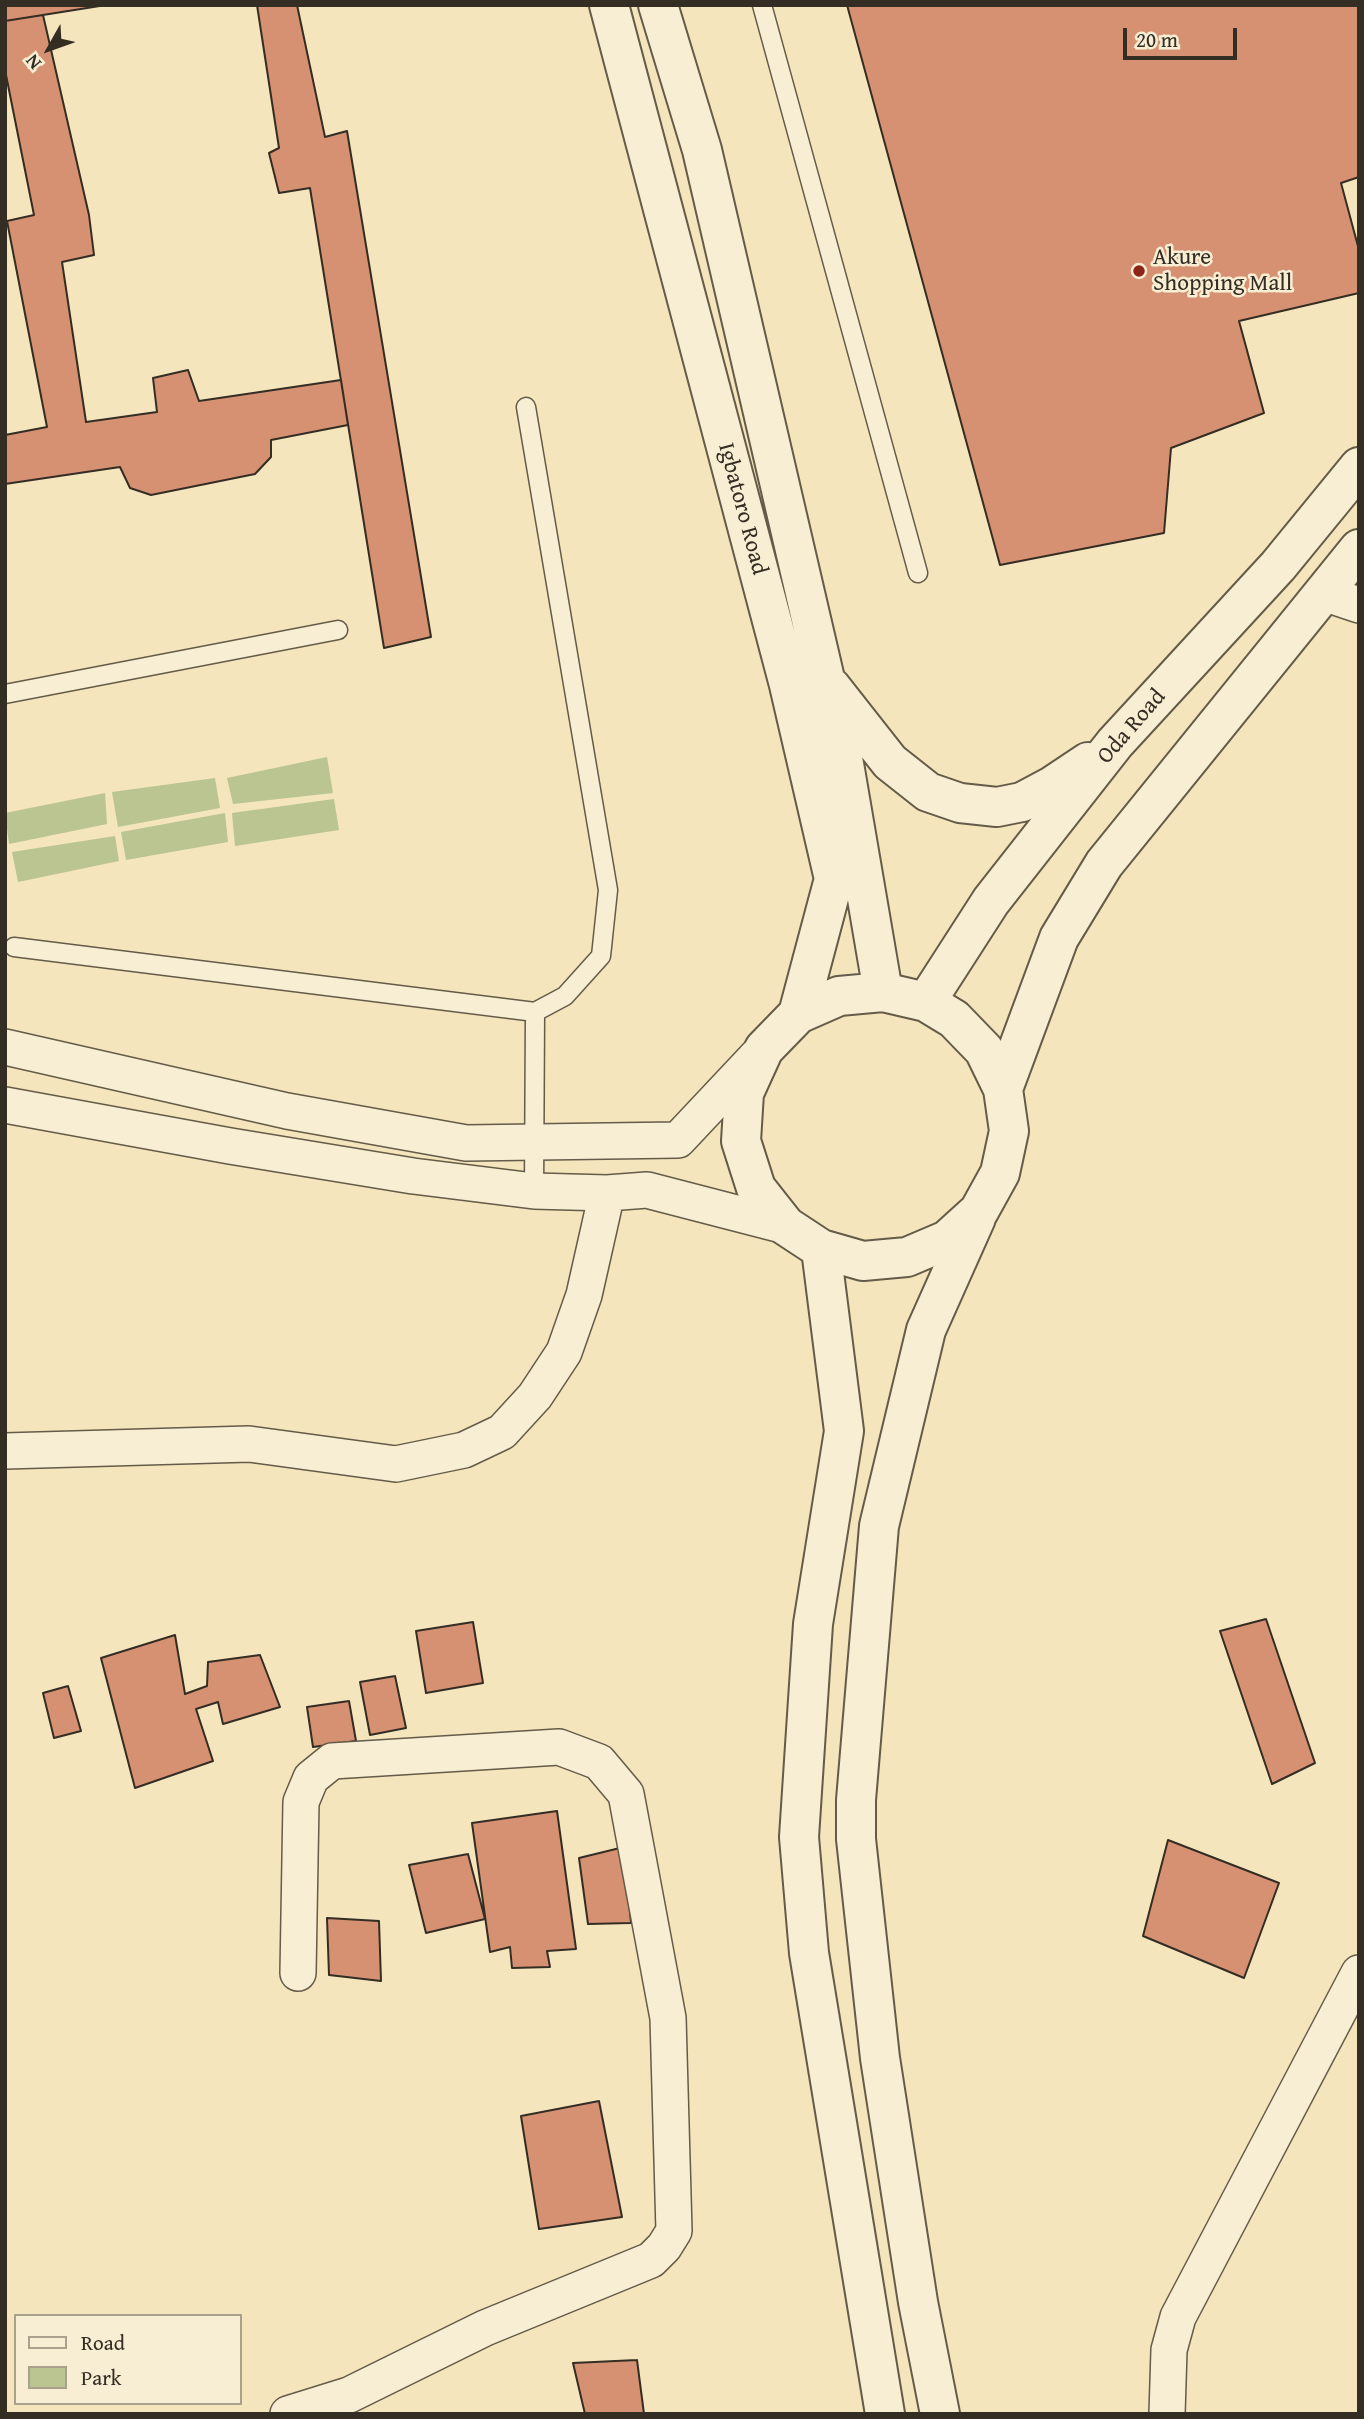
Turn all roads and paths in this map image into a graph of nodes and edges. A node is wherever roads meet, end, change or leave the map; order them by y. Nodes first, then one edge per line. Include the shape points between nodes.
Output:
1 (609, 5) edge
2 (658, 5) edge
3 (762, 5) edge
4 (526, 407) dead end
5 (1359, 467) edge
6 (1359, 549) edge
7 (918, 573) dead end
8 (1323, 593) junction
9 (1359, 605) edge
10 (338, 630) dead end
11 (825, 679) junction
12 (5, 694) edge
13 (1115, 743) junction
14 (14, 947) dead end
15 (883, 992) junction
16 (926, 1002) junction
17 (535, 1012) junction
18 (798, 1014) junction
19 (5, 1047) edge
20 (764, 1049) junction
21 (1003, 1089) junction
22 (5, 1105) edge
23 (536, 1142) junction
24 (534, 1191) junction
25 (607, 1194) junction
26 (979, 1211) junction
27 (786, 1226) junction
28 (821, 1249) junction
29 (5, 1451) edge
30 (298, 1973) dead end
31 (1359, 1973) edge
32 (288, 2414) edge
33 (885, 2414) edge
34 (940, 2414) edge
35 (1167, 2414) edge

1 - 18 street, Igbatoro Road via 789,685 834,879
2 - 11 street, Igbatoro Road via 702,150
3 - 7 lane
4 - 17 lane via 608,890 601,956 565,996
5 - 13 street, Oda Road via 1278,566
6 - 8 street
8 - 9 street
8 - 21 street via 1104,864 1059,938
10 - 12 lane
11 - 13 street via 890,762 928,792 960,803 997,807 1022,802
11 - 15 street, Igbatoro Road
13 - 16 street, Oda Road via 991,901
14 - 17 lane
15 - 16 street
15 - 18 street via 839,996
16 - 21 street via 954,1019 984,1050
17 - 23 lane
18 - 20 street
19 - 23 street via 287,1111 466,1143
20 - 23 street via 678,1140
20 - 27 street via 744,1093 741,1141 756,1188
21 - 26 street via 1009,1131 1000,1173
22 - 24 street via 400,1174
23 - 24 lane
24 - 25 street
25 - 27 street via 647,1190
25 - 29 street via 584,1295 564,1352 535,1396 502,1432 464,1450 396,1464 249,1444
26 - 28 street via 947,1240 907,1257 863,1261
26 - 34 street via 926,1330 879,1526 856,1800 856,1839 880,2058
27 - 28 street
28 - 33 street via 844,1430 813,1624 799,1836 808,1953
30 - 32 street via 301,1802 311,1778 332,1761 559,1747 599,1762 626,1794 668,2018 674,2231 651,2260 485,2328 349,2395
31 - 35 street via 1178,2317 1169,2350

